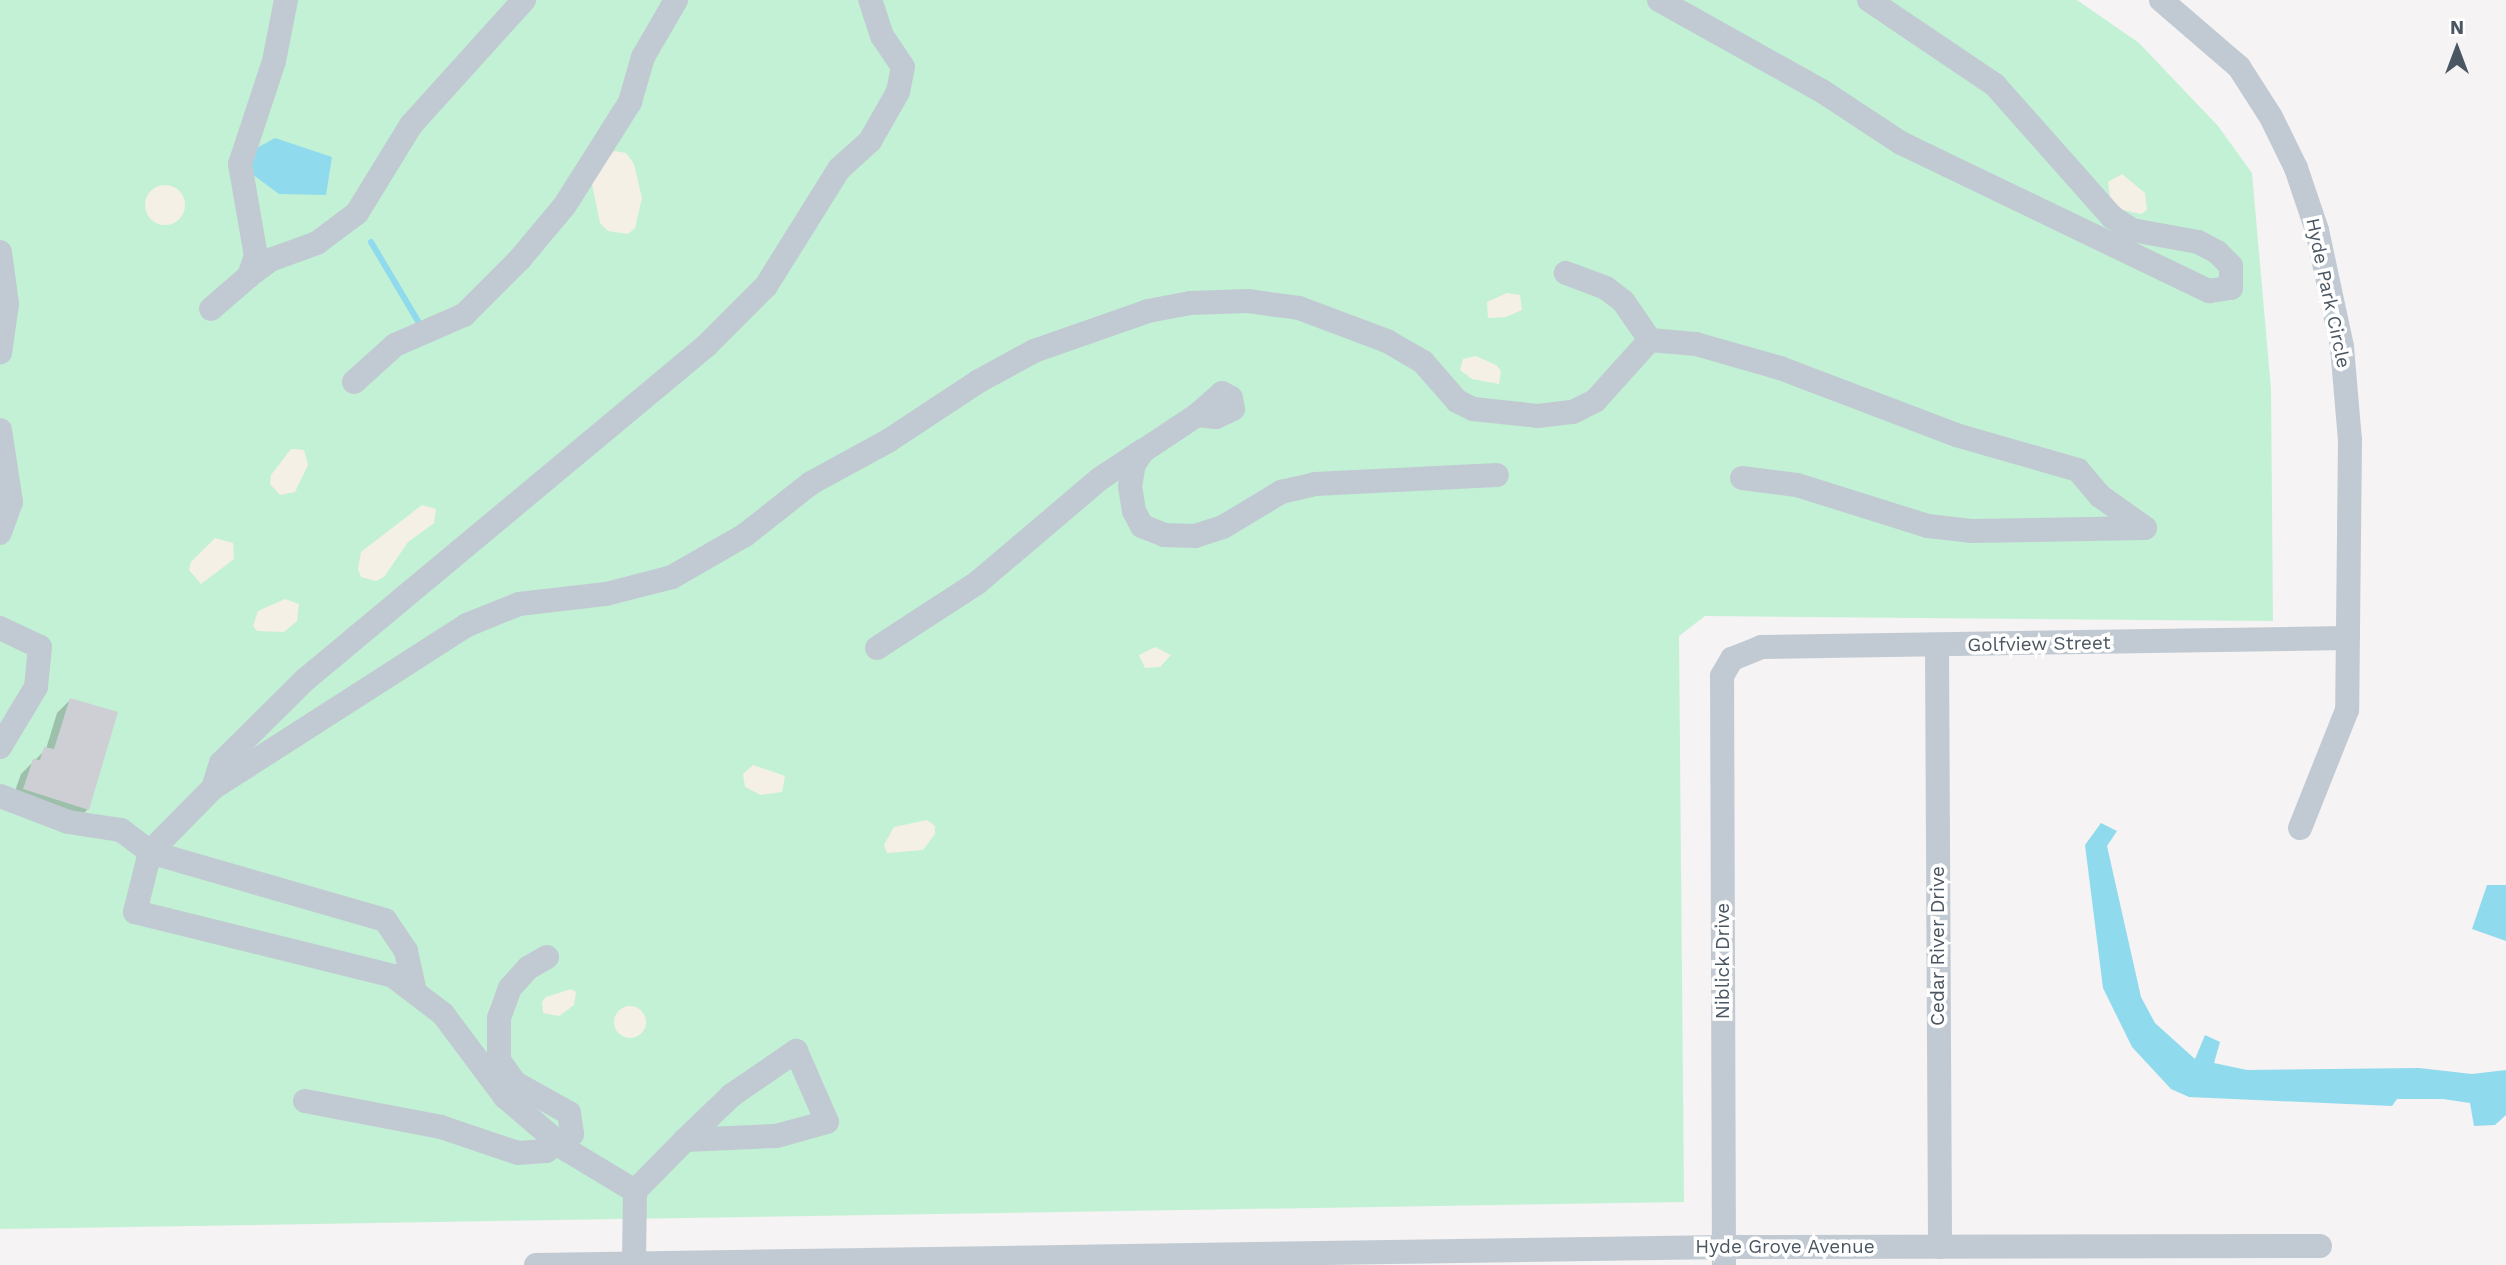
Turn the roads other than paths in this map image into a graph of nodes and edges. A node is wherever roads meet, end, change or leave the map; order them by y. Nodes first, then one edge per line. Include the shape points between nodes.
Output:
1 (286, 0) edge
2 (524, 0) edge
3 (676, 0) edge
4 (870, 0) edge
5 (1659, 0) edge
6 (1869, 0) edge
7 (2161, 0) edge
8 (0, 252) edge
9 (1566, 273) dead end
10 (249, 276) junction
11 (211, 309) dead end
12 (1650, 340) junction
13 (0, 352) edge
14 (354, 382) dead end
15 (1197, 415) dead end
16 (0, 430) edge
17 (1143, 451) junction
18 (1497, 475) dead end
19 (1742, 478) dead end
20 (0, 533) edge
21 (0, 628) edge
22 (2348, 638) junction
23 (1937, 646) junction
24 (877, 648) dead end
25 (1732, 659) joint
26 (0, 747) edge
27 (213, 789) junction
28 (0, 796) edge
29 (2300, 828) dead end
30 (150, 852) junction
31 (547, 957) dead end
32 (415, 992) junction
33 (305, 1101) dead end
34 (685, 1140) junction
35 (559, 1143) junction
36 (635, 1191) junction
37 (2320, 1246) dead end
38 (1940, 1247) junction
39 (1724, 1256) edge
40 (2020, 1256) edge
41 (634, 1262) junction
42 (536, 1265) edge

1 - 10 street via 274,61 240,164 255,239
2 - 10 street via 411,125 357,213 317,243 270,260
3 - 14 street via 643,57 629,102 565,205 520,259 464,315 395,345
4 - 27 street via 882,36 903,67 898,92 870,141 839,169 766,286 707,345 306,679 221,762
5 - 6 street via 1822,91 1901,143 2208,291 2231,288 2231,266 2217,252 2199,242 2132,230 2112,217 1995,85
7 - 22 street, Hyde Park Circle via 2239,67 2256,89 2296,168 2317,230 2342,347 2349,409
8 - 13 street via 7,304
9 - 12 street via 1606,288 1623,301
10 - 11 street
12 - 19 street via 1696,344 1780,368 1956,435 2078,470 2101,496 2145,528 1971,531 1928,526 1797,485
12 - 27 street via 1595,401 1573,412 1501,415 1457,401 1423,362 1387,341 1299,308 1248,301 1190,303 1148,311 1034,351 979,381 888,441 811,483 745,535 672,577 618,592 519,604 467,625
15 - 17 street
16 - 20 street via 11,502
17 - 18 street via 1134,464 1130,486 1134,511 1142,526 1164,535 1195,536 1223,527 1281,492 1315,484
17 - 24 street via 1101,478 977,583
21 - 26 street via 40,647 36,687
22 - 23 street, Golfview Street
22 - 29 street, Hyde Park Circle via 2347,710
23 - 25 street, Golfview Street via 1761,647
23 - 38 street, Cedar River Drive
25 - 39 street, Niblick Drive via 1722,676
27 - 30 street
28 - 30 street via 68,822 121,830
30 - 32 street via 385,920 406,951
30 - 32 street via 135,912 393,976
31 - 35 street via 527,968 510,988 499,1018 499,1060 515,1083 569,1114 572,1134
32 - 35 street via 443,1014 505,1097
33 - 35 street via 441,1128 518,1153 546,1151
34 - 34 street via 732,1094 796,1051 827,1122 776,1136
34 - 36 street
35 - 36 street
36 - 41 street
37 - 40 street, Hyde Grove Avenue
38 - 39 street, Hyde Grove Avenue
38 - 40 street, Hyde Grove Avenue
39 - 41 street, Hyde Grove Avenue
41 - 42 street, Hyde Grove Avenue

